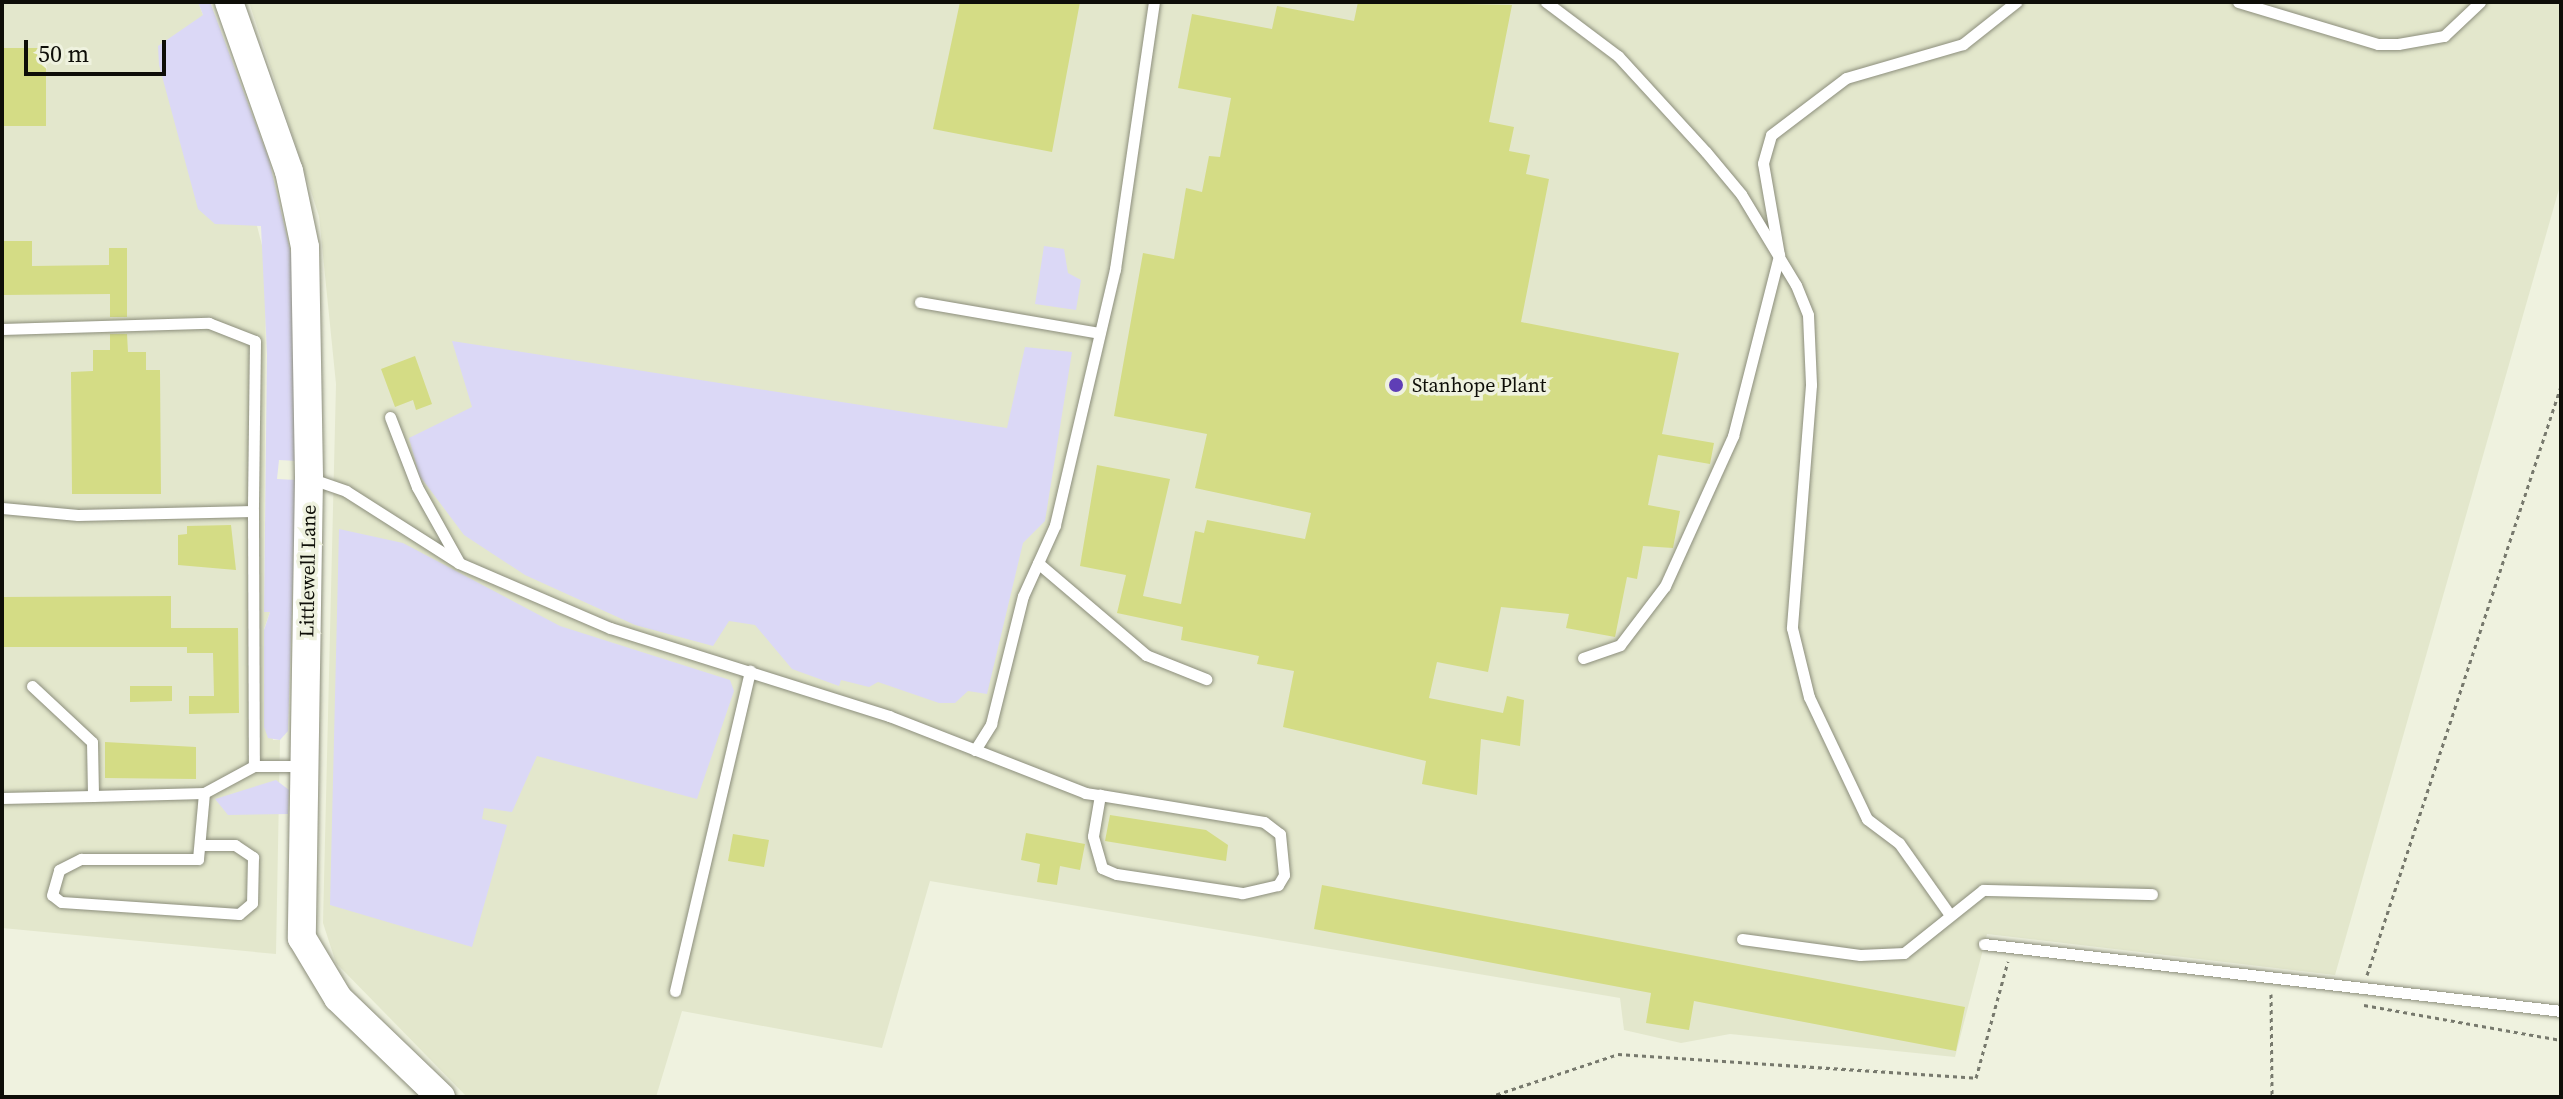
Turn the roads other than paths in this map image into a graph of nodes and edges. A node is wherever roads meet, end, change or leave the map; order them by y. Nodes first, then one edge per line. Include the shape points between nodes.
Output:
1 (229, 2) edge
2 (1154, 2) edge
3 (1546, 2) edge
4 (2016, 2) edge
5 (2238, 2) edge
6 (2480, 2) edge
7 (1779, 255) junction
8 (920, 302) dead end
9 (2, 329) edge
10 (1099, 333) junction
11 (390, 417) dead end
12 (309, 478) junction
13 (2, 508) edge
14 (253, 511) junction
15 (459, 563) junction
16 (1038, 563) junction
17 (1583, 658) dead end
18 (750, 671) junction
19 (1206, 679) dead end
20 (32, 686) dead end
21 (975, 750) junction
22 (254, 766) junction
23 (303, 766) junction
24 (204, 793) junction
25 (1100, 795) junction
26 (93, 796) junction
27 (2, 798) edge
28 (203, 845) junction
29 (2152, 894) dead end
30 (1950, 915) junction
31 (1742, 939) dead end
32 (1984, 944) dead end
33 (675, 991) dead end
34 (2561, 1011) edge
35 (441, 1097) edge

1 - 12 street, Littlewell Lane via 301,216 308,285
2 - 10 lane
3 - 7 lane via 1618,56 1706,152
4 - 7 lane via 1953,48 1846,78 1771,135 1763,163
5 - 6 lane via 2378,44 2444,36
7 - 17 lane via 1733,436 1693,532 1665,586 1620,645
7 - 30 lane via 1808,315 1811,385 1792,628 1802,670 1867,819 1899,843
8 - 10 lane
9 - 14 lane via 209,323 255,341
10 - 16 lane via 1055,525
11 - 15 lane via 417,487
12 - 15 lane via 346,491
12 - 23 street, Littlewell Lane
13 - 14 lane via 78,515
14 - 22 lane
15 - 18 lane via 610,628
16 - 19 lane via 1146,655
16 - 21 lane via 1023,596 991,724
18 - 21 lane
18 - 33 lane
20 - 26 lane via 92,742
21 - 25 lane
22 - 23 lane
22 - 24 lane
23 - 35 street, Littlewell Lane via 299,916 310,960 338,998
24 - 26 lane
24 - 28 lane
25 - 25 lane via 1093,836 1102,868 1242,893 1278,885 1284,875 1280,834 1264,822
26 - 27 lane
28 - 28 lane via 192,861 81,859 59,870 52,895 61,902 239,914 252,903 253,857 235,845
29 - 30 lane via 1983,890
30 - 31 lane via 1904,953 1860,955
32 - 34 lane

